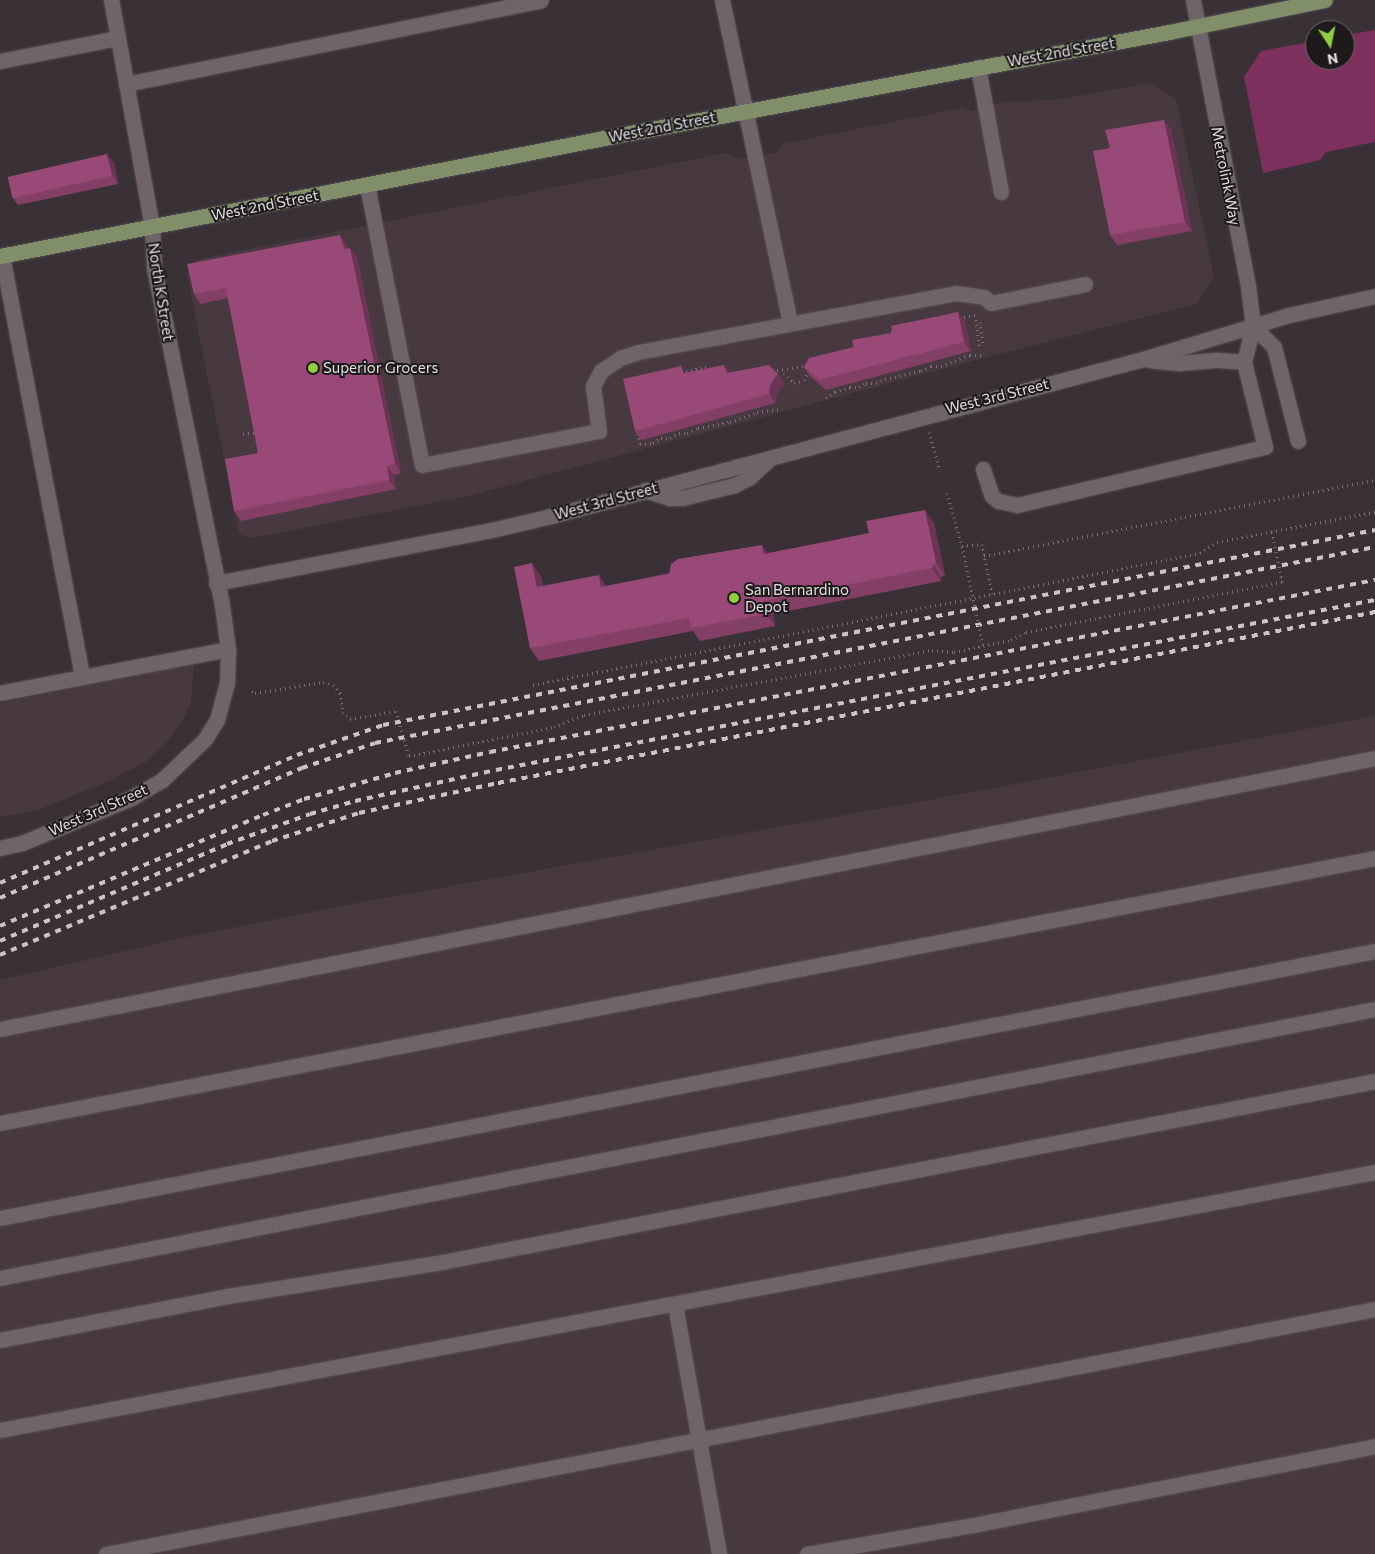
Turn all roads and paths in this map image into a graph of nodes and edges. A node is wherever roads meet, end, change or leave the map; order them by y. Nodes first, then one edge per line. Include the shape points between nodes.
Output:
1 (111, 0) edge
2 (541, 0) edge
3 (722, 0) edge
4 (1193, 0) edge
5 (1325, 0) edge
6 (1198, 27) junction
7 (117, 38) junction
8 (0, 60) edge
9 (978, 68) junction
10 (126, 84) junction
11 (746, 110) junction
12 (367, 186) junction
13 (1001, 192) dead end
14 (152, 227) junction
15 (1, 256) edge
16 (1085, 284) dead end
17 (1375, 296) edge
18 (956, 319) edge
19 (790, 322) junction
20 (980, 322) dead end
21 (1253, 326) junction
22 (900, 331) edge
23 (872, 340) edge
24 (983, 343) dead end
25 (980, 349) dead end
26 (981, 355) dead end
27 (1142, 359) junction
28 (1244, 362) junction
29 (721, 370) edge
30 (764, 372) edge
31 (676, 373) edge
32 (784, 373) dead end
33 (826, 398) dead end
34 (782, 409) dead end
35 (637, 426) edge
36 (928, 429) dead end
37 (259, 432) edge
38 (243, 434) dead end
39 (1298, 441) dead end
40 (983, 469) dead end
41 (940, 470) dead end
42 (1375, 480) edge
43 (946, 493) dead end
44 (1375, 512) edge
45 (1272, 532) junction
46 (962, 546) junction
47 (984, 556) junction
48 (216, 583) junction
49 (992, 594) junction
50 (983, 646) junction
51 (228, 649) junction
52 (82, 677) junction
53 (532, 685) dead end
54 (252, 691) dead end
55 (0, 693) edge
56 (1375, 758) edge
57 (0, 848) edge
58 (1375, 858) edge
59 (1375, 951) edge
60 (1375, 1009) edge
61 (0, 1029) edge
62 (1375, 1081) edge
63 (0, 1123) edge
64 (1375, 1172) edge
65 (0, 1218) edge
66 (0, 1278) edge
67 (676, 1304) junction
68 (1375, 1309) edge
69 (0, 1340) edge
70 (0, 1430) edge
71 (699, 1440) junction
72 (1375, 1446) edge
73 (106, 1554) edge
74 (719, 1554) edge
75 (807, 1554) edge

1 - 7 street, North K Street
2 - 10 street
3 - 11 street
4 - 6 street, Metrolink Way
5 - 6 main road, West 2nd Street
6 - 9 main road, West 2nd Street
6 - 21 street, Metrolink Way
7 - 8 street
7 - 10 street, North K Street
9 - 11 main road, West 2nd Street
9 - 13 street
10 - 14 street, North K Street
11 - 12 main road, West 2nd Street
11 - 19 street
12 - 14 main road, West 2nd Street
12 - 19 street via 422,465 599,431 593,386 601,371 620,358
14 - 15 main road, West 2nd Street
14 - 48 street, North K Street via 154,267
15 - 52 street
16 - 19 street via 991,304 984,296 956,292
17 - 21 street, West 3rd Street
18 - 25 path via 975,315
20 - 24 path
21 - 27 street, West 3rd Street
21 - 28 street, Metrolink Way
21 - 39 street via 1274,347
22 - 23 path
26 - 33 path via 970,355 876,383 850,387
27 - 28 street via 1180,363
27 - 48 street, West 3rd Street via 487,531
28 - 40 street, Metrolink Way via 1265,447 1017,504 998,501 992,496
29 - 31 path via 705,367
30 - 32 path via 812,364 804,380 794,383
34 - 35 path via 758,412 652,443 640,444
36 - 41 path
37 - 38 path
42 - 47 path
43 - 46 path
44 - 45 path
45 - 49 path via 1217,542 1200,553
45 - 50 path via 1282,582 1026,632 1011,640
46 - 47 path via 982,544
46 - 50 path, bridge
47 - 49 path
48 - 51 street, West 3rd Street
49 - 53 path
50 - 54 path via 954,652 932,650 594,713 554,727 409,756 396,711 350,719 343,712 340,693 333,685 323,682
51 - 52 street
51 - 57 street, West 3rd Street via 226,683 217,720 205,740 162,780 131,798 22,843
52 - 55 street
56 - 61 street
58 - 63 street
59 - 65 street
60 - 66 street
62 - 69 street via 442,1262 228,1296
64 - 67 street
67 - 70 street
67 - 71 street
68 - 71 street
71 - 73 street
71 - 74 street
72 - 75 street via 973,1525

